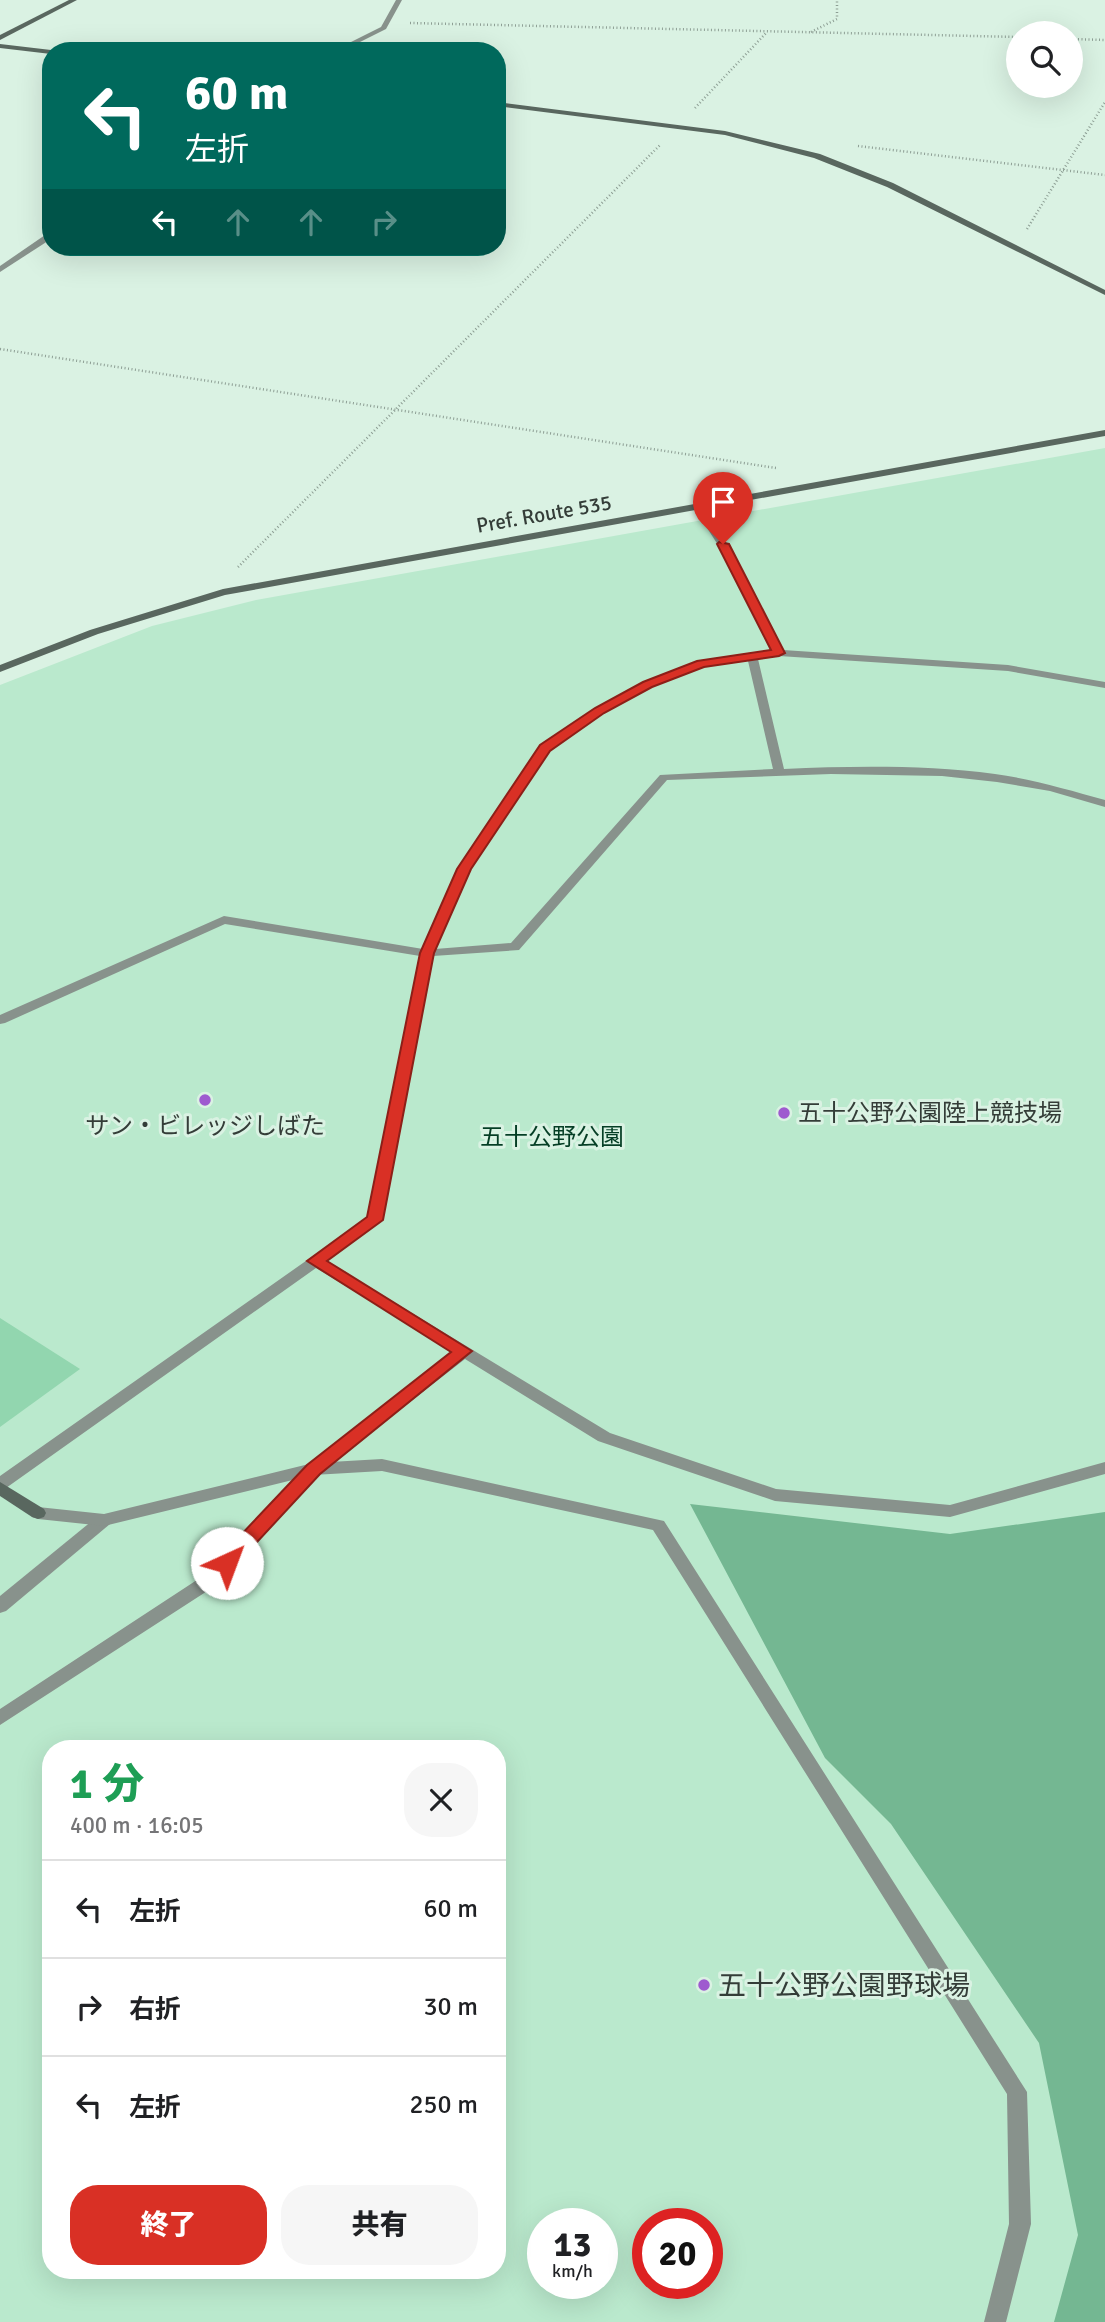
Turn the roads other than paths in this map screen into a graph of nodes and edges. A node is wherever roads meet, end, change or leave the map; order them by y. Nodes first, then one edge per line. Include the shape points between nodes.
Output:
1 (74, 0) edge
2 (398, 0) edge
3 (0, 38) edge
4 (355, 42) edge
5 (0, 46) edge
6 (42, 51) edge
7 (506, 105) edge
8 (42, 241) edge
9 (0, 270) edge
10 (1105, 293) edge
11 (1105, 433) edge
12 (698, 506) junction
13 (779, 653) junction
14 (752, 656) junction
15 (0, 669) edge
16 (1105, 685) edge
17 (780, 774) junction
18 (1105, 804) edge
19 (427, 953) junction
20 (0, 1020) edge
21 (316, 1261) junction
22 (464, 1351) junction
23 (1105, 1468) edge
24 (313, 1469) junction
25 (0, 1486) edge
26 (104, 1520) junction
27 (0, 1606) edge
28 (0, 1718) edge
29 (995, 2322) edge

1 - 3 street
2 - 4 street via 384,28
5 - 6 street
7 - 10 street via 678,126 770,143 854,168
8 - 9 street
11 - 12 street, Pref. Route 535
12 - 13 street via 723,544
12 - 15 street, Pref. Route 535 via 223,592 94,632
13 - 14 street
13 - 16 street via 1008,668
14 - 17 street
14 - 19 street via 702,664 648,685 545,748 464,869
17 - 18 street via 885,769 974,774 1067,791
17 - 19 street via 664,777 515,947
19 - 20 street via 224,920
19 - 21 street via 374,1220
21 - 22 street
21 - 25 street
22 - 23 street via 604,1437 775,1495 950,1511
22 - 24 street
24 - 26 street
24 - 28 street via 209,1581
24 - 29 street via 382,1465 658,1525 1017,2092 1020,2224
25 - 26 street via 38,1513
26 - 27 street

